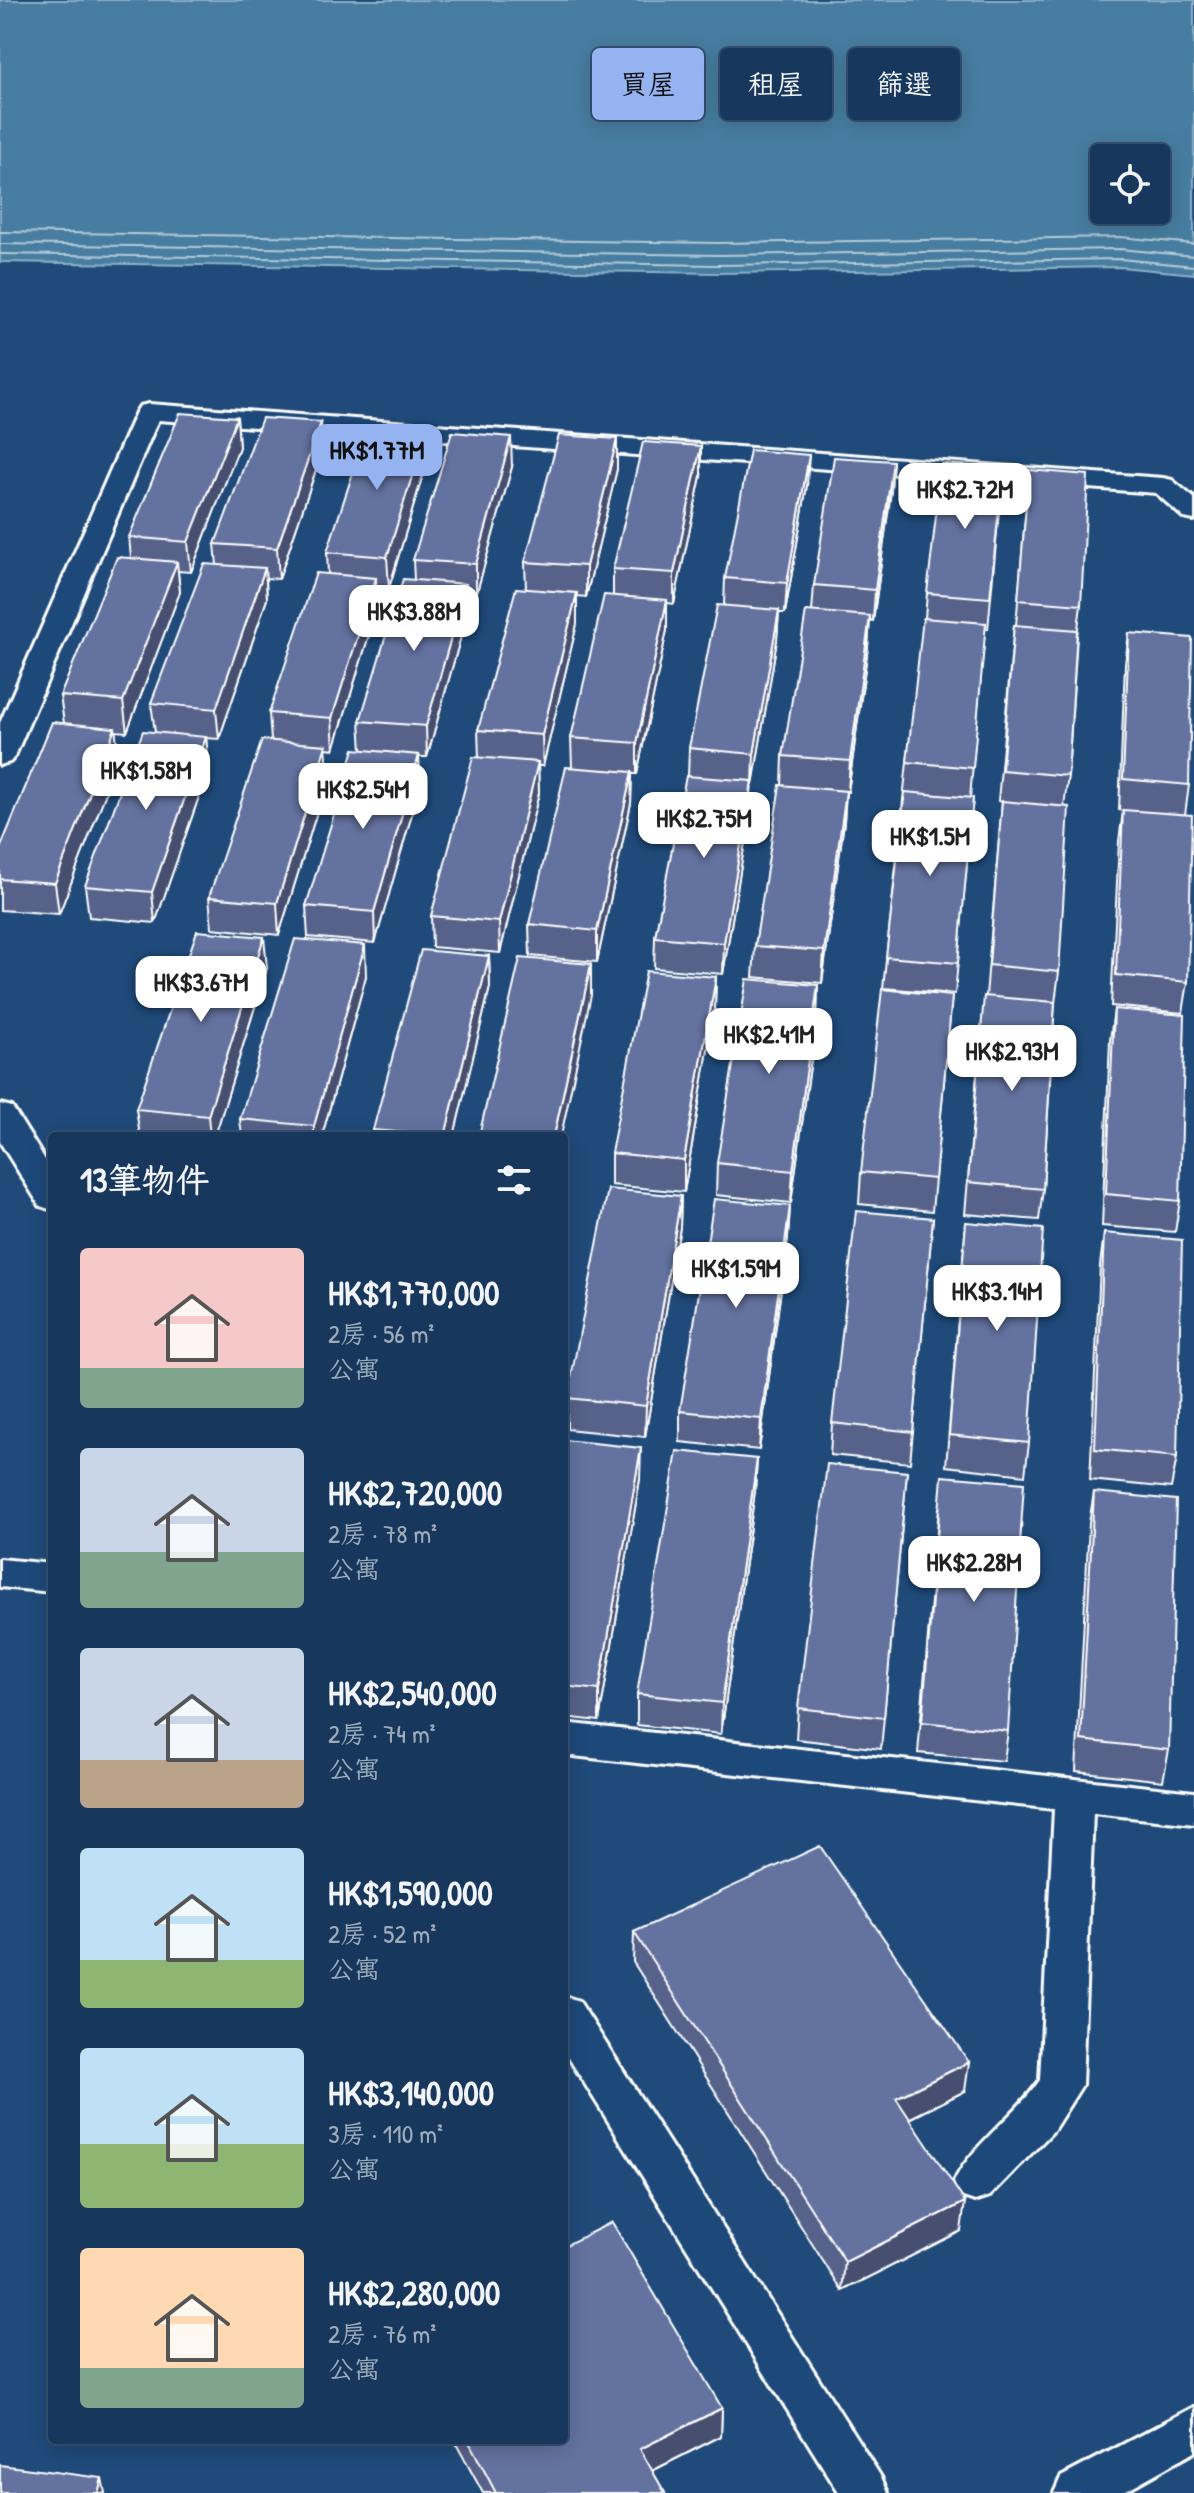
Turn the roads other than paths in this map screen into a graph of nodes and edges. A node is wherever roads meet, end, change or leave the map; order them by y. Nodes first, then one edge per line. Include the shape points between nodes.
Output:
1 (1194, 512) edge
2 (0, 756) edge
3 (0, 1115) edge
4 (48, 1192) edge
5 (0, 1573) edge
6 (48, 1578) edge
7 (568, 1739) edge
8 (1074, 1795) junction
9 (1194, 1808) edge
10 (568, 2020) edge
11 (975, 2182) dead end
12 (1194, 2428) edge
13 (865, 2493) edge
14 (1077, 2493) edge

1 - 2 lane via 1163,486 149,412
3 - 4 lane
5 - 6 lane
7 - 8 lane
8 - 9 lane
8 - 11 lane via 1061,2085 1038,2118
10 - 13 lane
12 - 14 lane

